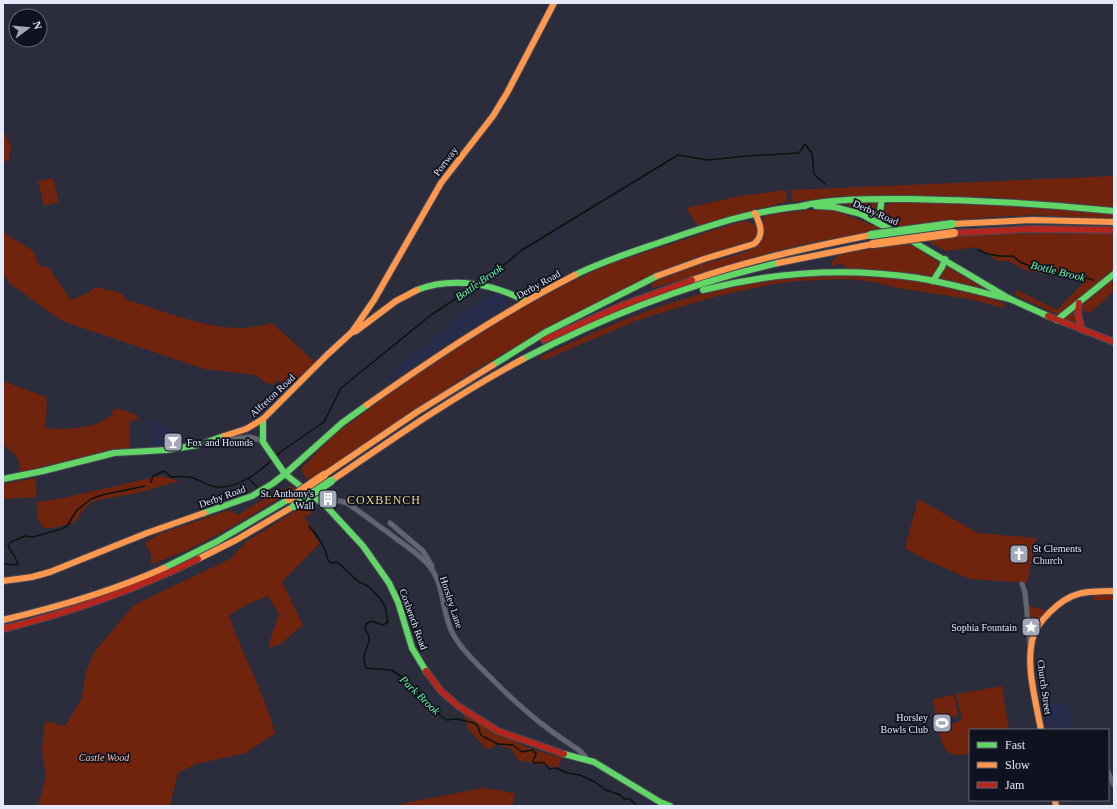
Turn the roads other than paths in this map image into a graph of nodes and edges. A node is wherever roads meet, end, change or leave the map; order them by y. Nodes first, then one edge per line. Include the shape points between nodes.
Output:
1 (554, 3) edge
2 (882, 199) junction
3 (801, 206) junction
4 (1114, 211) edge
5 (755, 213) junction
6 (1114, 222) edge
7 (878, 223) junction
8 (953, 229) junction
9 (1114, 230) edge
10 (872, 239) junction
11 (945, 259) junction
12 (1114, 274) edge
13 (932, 280) junction
14 (1010, 299) junction
15 (526, 301) junction
16 (1079, 303) junction
17 (1057, 320) junction
18 (1082, 330) junction
19 (352, 332) junction
20 (572, 335) junction
21 (1114, 342) edge
22 (514, 353) junction
23 (263, 419) junction
24 (227, 437) junction
25 (262, 441) junction
26 (285, 474) junction
27 (328, 478) junction
28 (3, 479) edge
29 (291, 502) junction
30 (327, 507) junction
31 (390, 523) dead end
32 (431, 569) junction
33 (3, 580) edge
34 (1022, 584) dead end
35 (1114, 591) edge
36 (3, 620) edge
37 (3, 629) edge
38 (1030, 646) junction
39 (1041, 729) edge
40 (587, 760) junction
41 (1109, 774) edge
42 (1114, 785) edge
43 (670, 806) edge

1 - 19 main road, Portway via 493,116 441,183 374,300
2 - 3 main road via 815,202
2 - 4 main road via 975,200
2 - 7 main road
3 - 5 main road, Derby Road
3 - 7 main road, Derby Road via 843,209 861,214
5 - 15 main road, Derby Road via 593,266
5 - 22 main road via 762,235 754,244 685,265 639,284 546,332
6 - 8 main road via 1032,220
7 - 11 main road, Derby Road
8 - 9 main road
8 - 10 main road, bridge
10 - 20 main road via 726,277 662,298
10 - 22 main road via 775,255 724,269 599,314
11 - 13 main road
11 - 14 main road, Derby Road
12 - 16 main road
13 - 14 main road
13 - 20 main road via 858,272 794,273 750,279 712,287
14 - 17 main road, Derby Road
15 - 19 main road, Alfreton Road via 488,286 436,284 402,298
15 - 26 main road, Derby Road via 446,350 379,396 331,432
16 - 17 main road
16 - 18 main road via 1078,314
17 - 18 main road, Derby Road
18 - 21 main road, Derby Road
19 - 23 main road, Alfreton Road
20 - 27 main road via 465,392
22 - 27 main road via 418,412
23 - 24 main road, Alfreton Road
23 - 25 main road
24 - 25 street via 251,437
24 - 28 main road, Alfreton Road via 193,446 99,456
25 - 26 main road, Coxbench Road
26 - 30 main road, Coxbench Road
26 - 33 main road, Derby Road via 252,496 147,533 50,572
27 - 29 main road, bridge
29 - 36 main road via 162,569 46,610
29 - 37 main road via 221,549 161,578 65,613
30 - 32 street, Horsley Lane via 336,500 347,503 419,556
30 - 40 main road, Coxbench Road via 363,546 389,583 398,602 412,648 426,672 445,695 458,706 504,734
31 - 32 street via 423,551 432,566
32 - 40 street, Horsley Lane via 452,632 461,646 524,710 578,749
34 - 38 street
35 - 38 main road via 1079,592 1067,597 1057,604 1038,626
38 - 39 main road, Church Street
40 - 43 main road, Coxbench Road via 601,765
41 - 42 street

